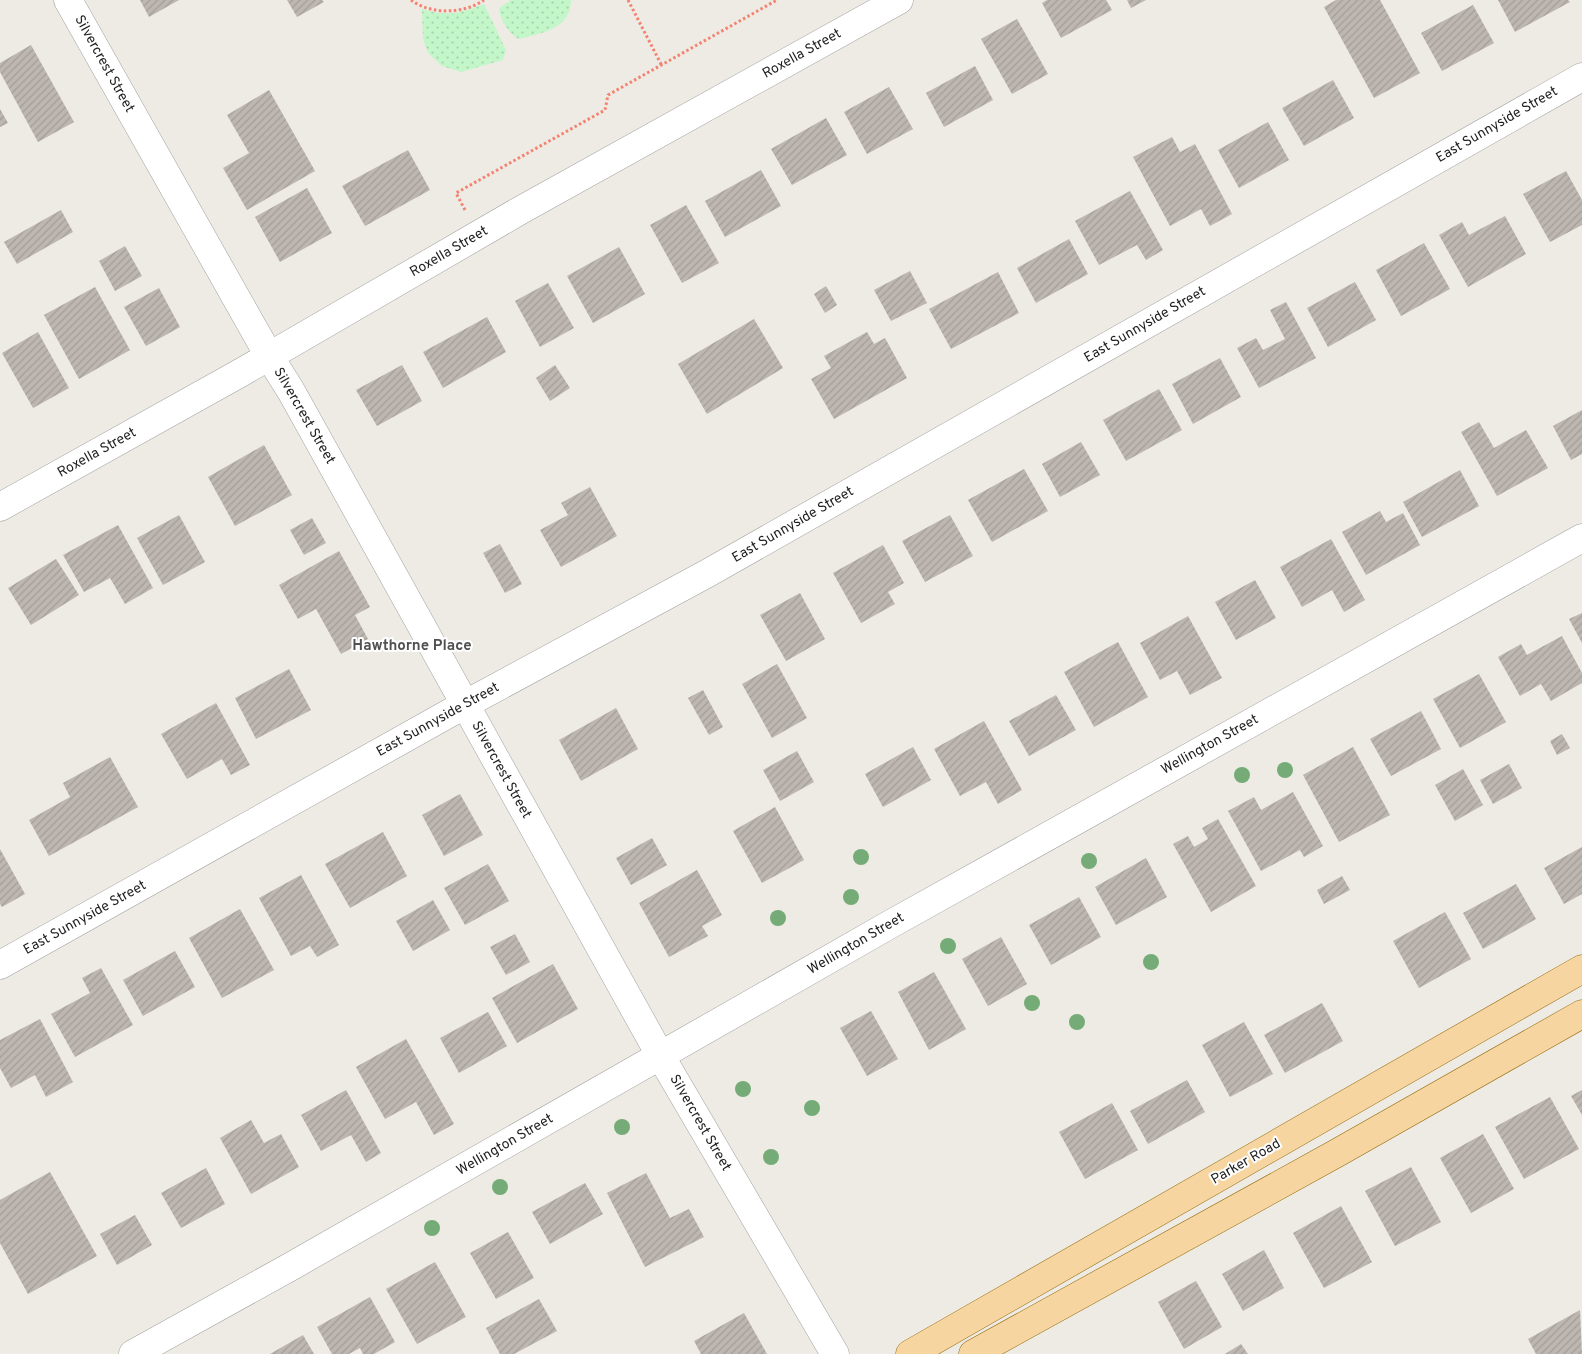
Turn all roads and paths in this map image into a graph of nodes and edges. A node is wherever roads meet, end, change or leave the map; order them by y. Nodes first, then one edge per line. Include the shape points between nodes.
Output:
1 (68, 0) edge
2 (411, 0) edge
3 (484, 0) edge
4 (628, 0) edge
5 (777, 0) edge
6 (884, 4) edge
7 (662, 66) junction
8 (1582, 77) edge
9 (479, 234) junction
10 (269, 356) junction
11 (0, 507) edge
12 (1582, 538) edge
13 (464, 705) junction
14 (0, 965) edge
15 (1582, 969) edge
16 (1582, 1014) edge
17 (660, 1056) junction
18 (1287, 1139) junction
19 (1305, 1171) junction
20 (133, 1354) edge
21 (835, 1354) edge
22 (910, 1354) edge
23 (973, 1354) edge

1 - 10 street, Silvercrest Street
2 - 3 path via 430,9 451,11
4 - 7 path
5 - 7 path
6 - 9 street, Roxella Street
7 - 9 path via 608,95 605,110 456,193
8 - 13 street, East Sunnyside Street via 708,573
9 - 10 street, Roxella Street
10 - 11 street, Roxella Street
10 - 13 street, Silvercrest Street
12 - 17 street, Wellington Street
13 - 14 street, East Sunnyside Street
13 - 17 street, Silvercrest Street
15 - 18 main road, Parker Road
16 - 19 main road
17 - 20 street, Wellington Street
17 - 21 street, Silvercrest Street
18 - 19 main road
18 - 22 main road, Parker Road
19 - 23 main road

